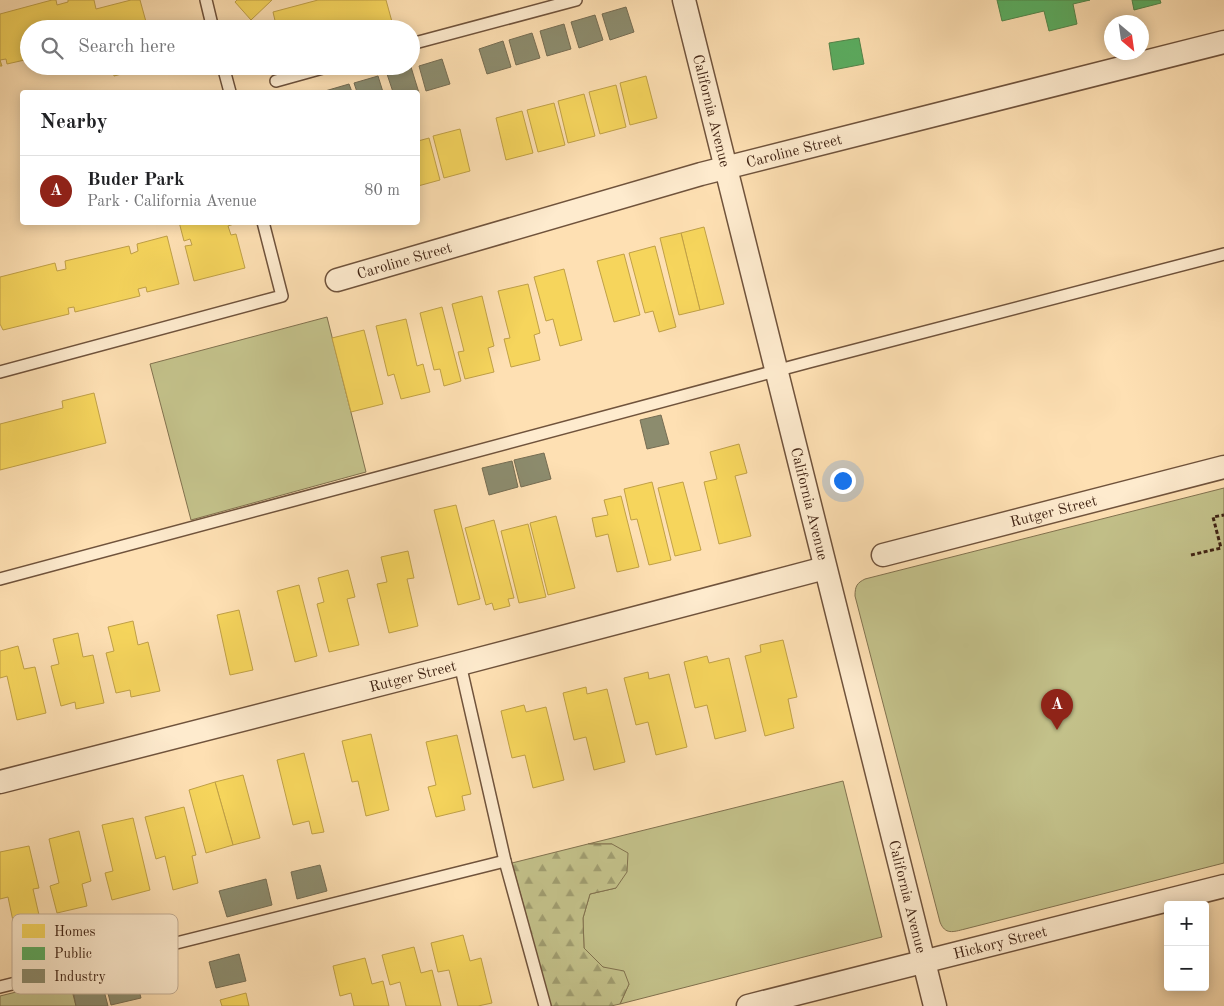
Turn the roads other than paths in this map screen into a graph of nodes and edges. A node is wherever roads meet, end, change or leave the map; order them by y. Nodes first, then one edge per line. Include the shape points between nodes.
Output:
1 (206, 0) edge
2 (576, 0) edge
3 (684, 0) edge
4 (211, 20) edge
5 (420, 42) edge
6 (1224, 42) edge
7 (225, 75) edge
8 (298, 75) edge
9 (276, 81) dead end
10 (229, 90) edge
11 (725, 167) junction
12 (264, 225) edge
13 (1224, 254) edge
14 (338, 280) dead end
15 (0, 372) edge
16 (776, 372) junction
17 (1224, 466) edge
18 (883, 555) dead end
19 (826, 568) junction
20 (0, 579) edge
21 (460, 664) junction
22 (0, 782) edge
23 (505, 861) junction
24 (1224, 886) edge
25 (178, 943) edge
26 (924, 962) junction
27 (545, 1006) edge
28 (748, 1006) edge
29 (935, 1006) edge

1 - 4 lane
2 - 5 lane
3 - 11 street, California Avenue
6 - 11 street, Caroline Street
7 - 10 lane
8 - 9 lane
11 - 14 street, Caroline Street
11 - 16 street, California Avenue
12 - 15 lane via 282,296
13 - 16 lane
16 - 19 street, California Avenue
16 - 20 lane
17 - 18 street, Rutger Street
19 - 21 street, Rutger Street
19 - 26 street, California Avenue
21 - 22 street, Rutger Street
21 - 23 lane
23 - 25 lane
23 - 27 lane
24 - 26 street, Hickory Street
26 - 28 street, Hickory Street
26 - 29 street, California Avenue

